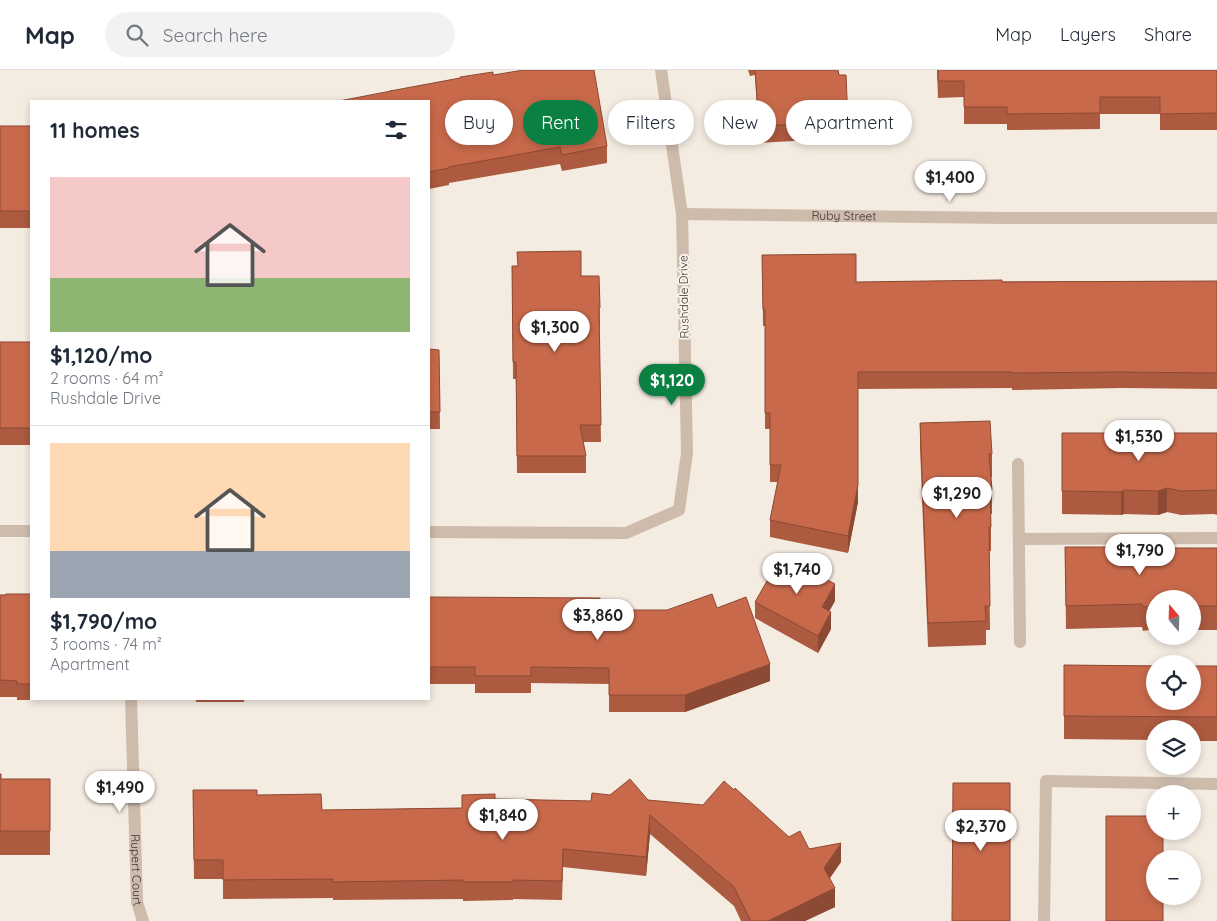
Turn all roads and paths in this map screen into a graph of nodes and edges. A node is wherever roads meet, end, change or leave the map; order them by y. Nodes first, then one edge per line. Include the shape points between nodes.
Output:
1 (661, 70) edge
2 (682, 214) junction
3 (1217, 218) edge
4 (1018, 464) dead end
5 (0, 531) edge
6 (30, 531) edge
7 (430, 532) edge
8 (1217, 538) edge
9 (1019, 539) junction
10 (1020, 642) dead end
11 (131, 700) edge
12 (1217, 784) edge
13 (143, 921) edge
14 (1044, 921) edge

1 - 2 street, Rushdale Drive
2 - 3 street, Ruby Street
2 - 7 street, Rushdale Drive via 687,453 679,510 626,533
4 - 9 street
5 - 6 street
8 - 9 street
9 - 10 street
11 - 13 street, Rupert Court via 137,902
12 - 14 street via 1046,781

